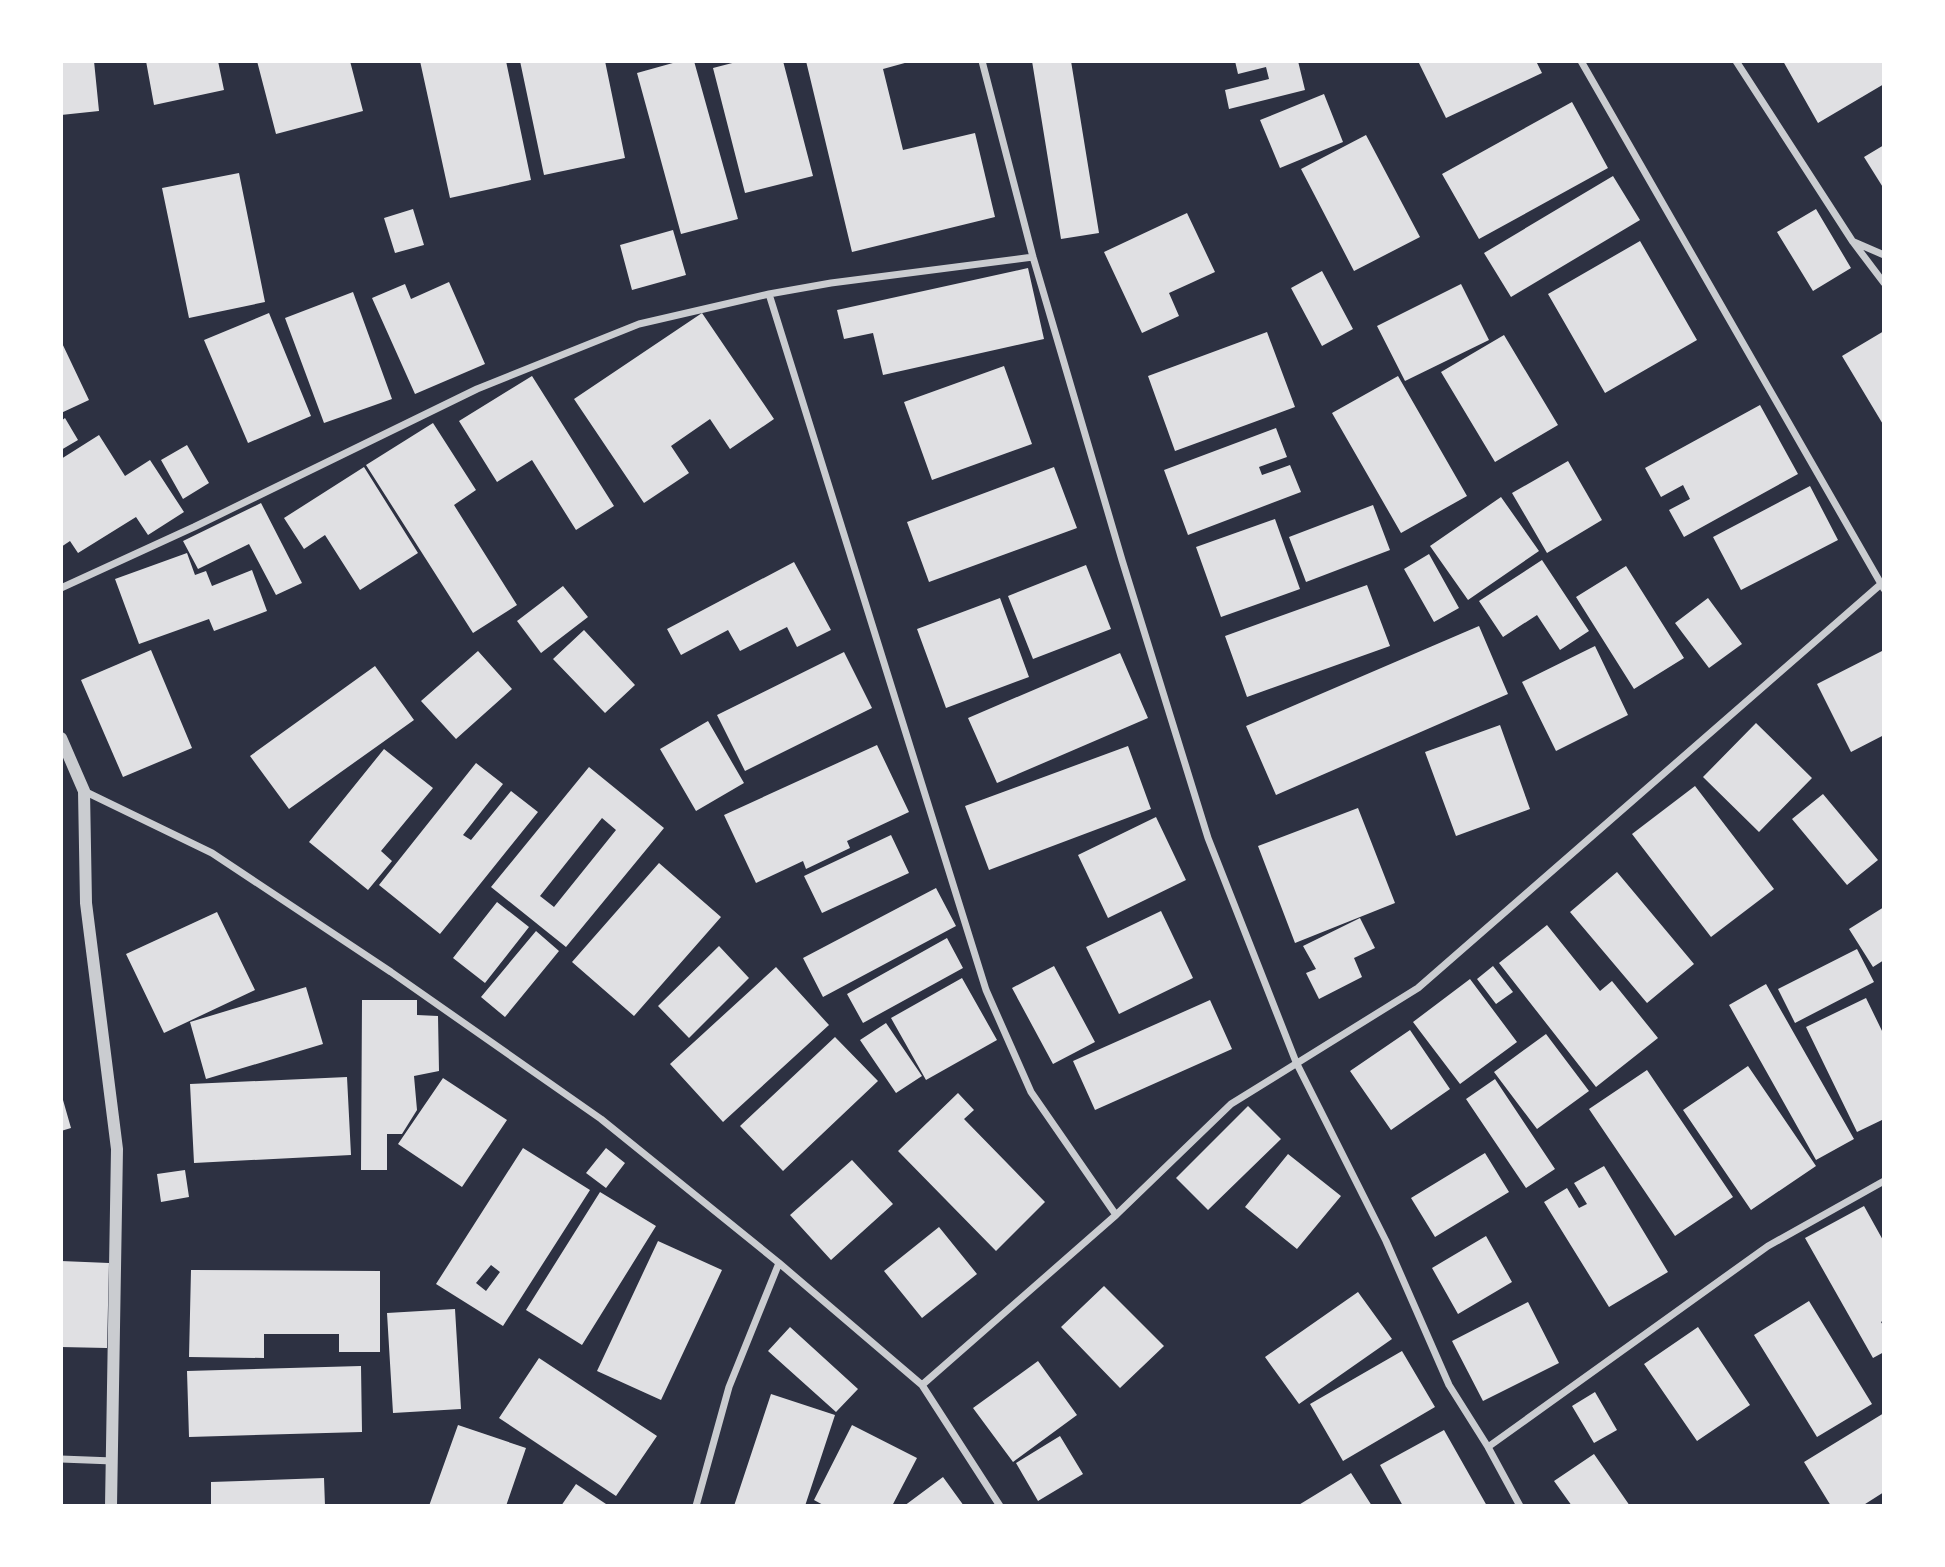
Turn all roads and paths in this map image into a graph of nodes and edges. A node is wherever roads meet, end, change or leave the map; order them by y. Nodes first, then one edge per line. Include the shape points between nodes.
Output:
1 (982, 61) edge
2 (1581, 61) edge
3 (1736, 61) edge
4 (1853, 242) junction
5 (1884, 255) edge
6 (1033, 257) junction
7 (1884, 283) edge
8 (769, 294) junction
9 (1882, 586) edge
10 (61, 588) edge
11 (61, 738) edge
12 (84, 790) junction
13 (1296, 1062) junction
14 (1884, 1181) edge
15 (1116, 1215) junction
16 (779, 1263) junction
17 (922, 1385) junction
18 (1488, 1447) junction
19 (61, 1459) edge
20 (113, 1461) junction
21 (111, 1506) edge
22 (696, 1506) edge
23 (1000, 1506) edge
24 (1520, 1506) edge

1 - 6 street
2 - 9 street
3 - 4 street
4 - 5 street
4 - 7 street
6 - 8 street
6 - 13 street via 1208,838
8 - 10 street via 639,324 477,389
8 - 15 street via 986,990 1031,1092
9 - 13 street via 1418,988
11 - 12 street
12 - 16 street via 212,853 391,972 601,1119
12 - 20 street via 86,903 117,1149
13 - 15 street via 1231,1104
13 - 18 street via 1386,1241 1449,1385
14 - 18 street via 1768,1246
15 - 17 street
16 - 17 street
16 - 22 street via 729,1387
17 - 23 street
18 - 24 street
19 - 20 street
20 - 21 street

